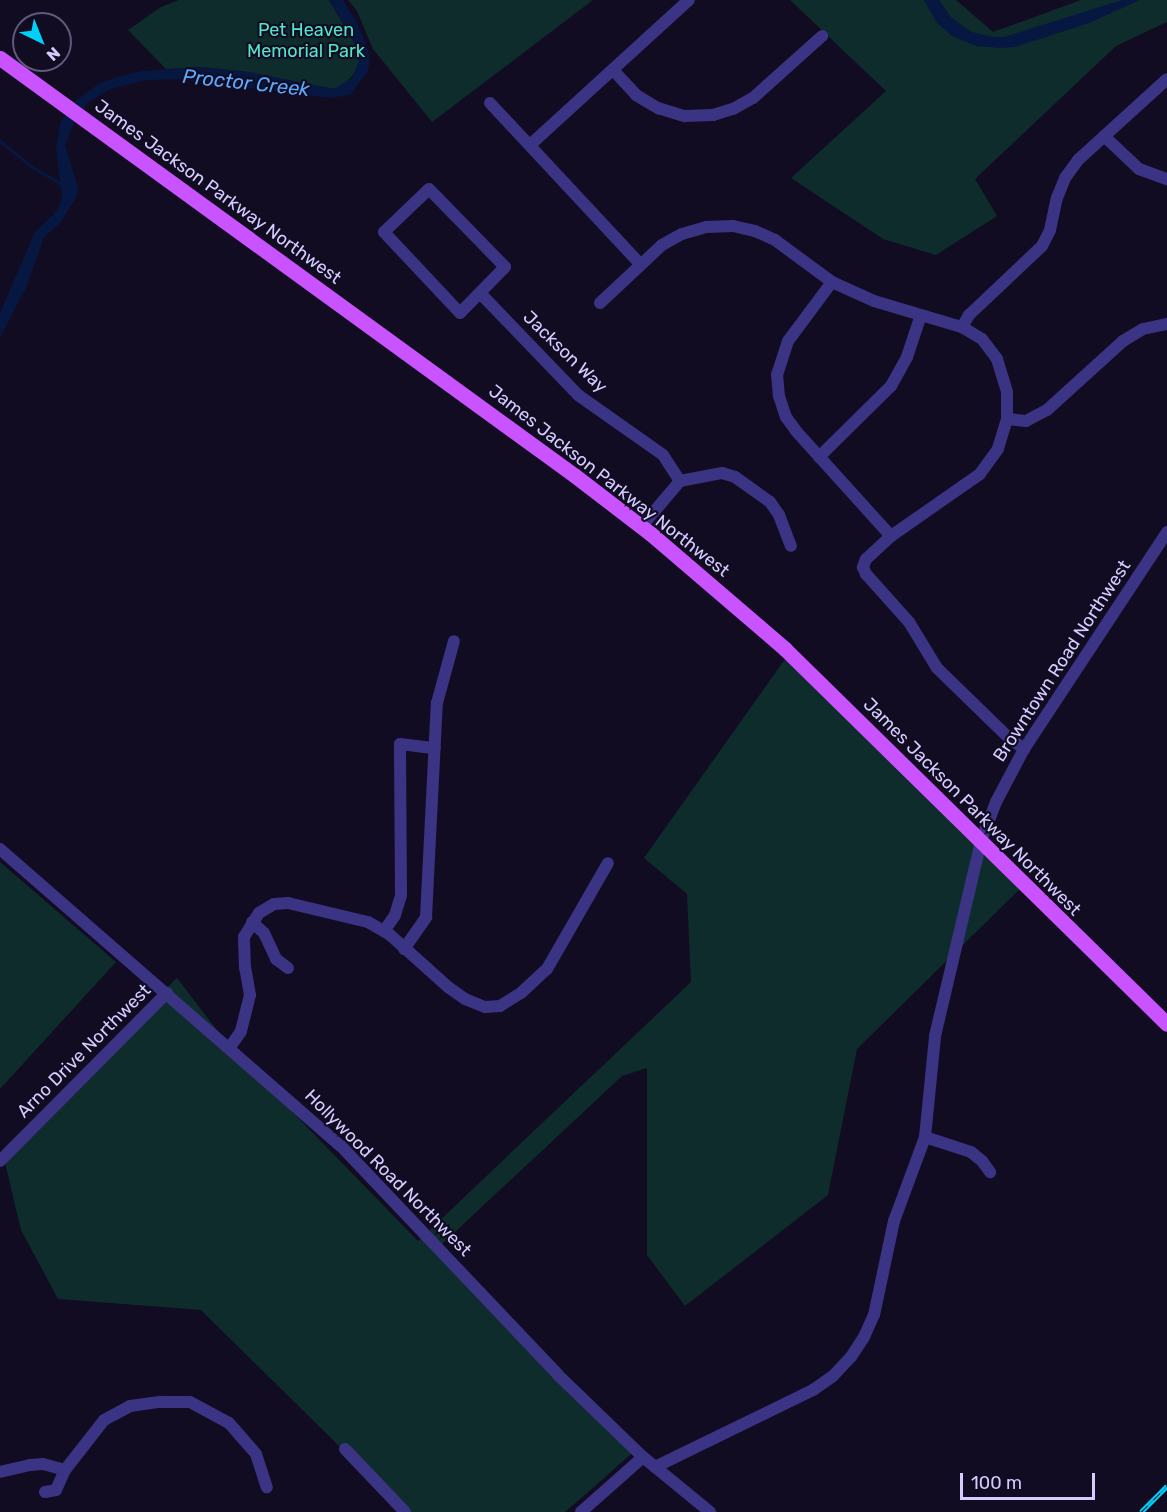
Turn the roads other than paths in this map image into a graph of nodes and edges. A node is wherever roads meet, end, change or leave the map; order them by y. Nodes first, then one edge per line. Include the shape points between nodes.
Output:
1 (689, 0) edge
2 (822, 36) dead end
3 (0, 58) edge
4 (612, 70) junction
5 (1167, 80) edge
6 (490, 103) dead end
7 (1104, 136) junction
8 (530, 145) junction
9 (1167, 179) edge
10 (640, 264) junction
11 (832, 282) junction
12 (480, 293) junction
13 (600, 303) dead end
14 (921, 315) junction
15 (1167, 324) edge
16 (962, 327) junction
17 (1007, 419) junction
18 (819, 456) junction
19 (680, 482) junction
20 (642, 526) junction
21 (1167, 532) edge
22 (891, 536) junction
23 (790, 546) dead end
24 (454, 641) dead end
25 (435, 748) junction
26 (1023, 749) junction
27 (981, 841) junction
28 (0, 849) edge
29 (608, 863) dead end
30 (252, 922) junction
31 (384, 931) junction
32 (405, 949) junction
33 (288, 968) dead end
34 (168, 993) junction
35 (1167, 1024) edge
36 (230, 1047) junction
37 (925, 1137) junction
38 (0, 1161) edge
39 (990, 1172) dead end
40 (345, 1449) dead end
41 (643, 1457) junction
42 (655, 1467) junction
43 (65, 1470) junction
44 (0, 1472) edge
45 (267, 1487) dead end
46 (45, 1492) dead end
47 (398, 1510) edge
48 (581, 1512) edge
49 (710, 1512) edge

1 - 4 street
2 - 4 street via 753,98 733,110 713,115 685,116 658,108 636,94
3 - 20 main road, James Jackson Parkway Northwest
4 - 8 street
5 - 7 street
6 - 8 street
7 - 9 street via 1139,169
7 - 16 street via 1065,178 1056,198 1050,230 1041,246 969,315
8 - 10 street
10 - 11 street via 682,234 707,227 733,226 775,240
10 - 13 street
11 - 14 street via 874,301
11 - 18 street via 788,341 777,374 778,396 786,417
12 - 12 street via 505,267 429,189 384,232 460,313
12 - 19 street, Jackson Way via 578,395 663,454
14 - 16 street
14 - 18 street via 907,357 891,386
15 - 17 street via 1143,329 1123,341 1047,410 1026,421
16 - 17 street via 982,339 997,359 1007,392
17 - 22 street via 998,449 980,474
18 - 22 street
19 - 20 street
19 - 23 street via 713,473 735,477 770,502
20 - 27 main road, James Jackson Parkway Northwest via 785,649
21 - 26 street, Browntown Road Northwest
22 - 26 street via 866,559 866,574 909,622 937,668
24 - 25 street via 437,703
25 - 31 street via 400,744 401,896
25 - 32 street via 426,917
26 - 27 street, Browntown Road Northwest
27 - 35 main road, James Jackson Parkway Northwest
27 - 37 street, Browntown Road Northwest via 935,1036
28 - 34 street, Hollywood Road Northwest
29 - 32 street via 547,969 500,1006 485,1007 465,999
30 - 31 street via 274,904 288,903 368,922
30 - 33 street via 264,933 276,959
30 - 36 street via 244,937 250,995 241,1031
31 - 32 street
34 - 36 street, Hollywood Road Northwest
34 - 38 street, Arno Drive Northwest
36 - 41 street, Hollywood Road Northwest via 341,1146 558,1375
37 - 39 street via 971,1152
37 - 42 street, Browntown Road Northwest via 894,1221 874,1315 851,1357 813,1390
40 - 47 street
41 - 42 street, Hollywood Road Northwest
41 - 48 street
42 - 49 street, Hollywood Road Northwest
43 - 44 street via 43,1464
43 - 45 street via 104,1420 117,1411 140,1405 190,1402 208,1409 240,1433 256,1454
43 - 46 street via 56,1490

